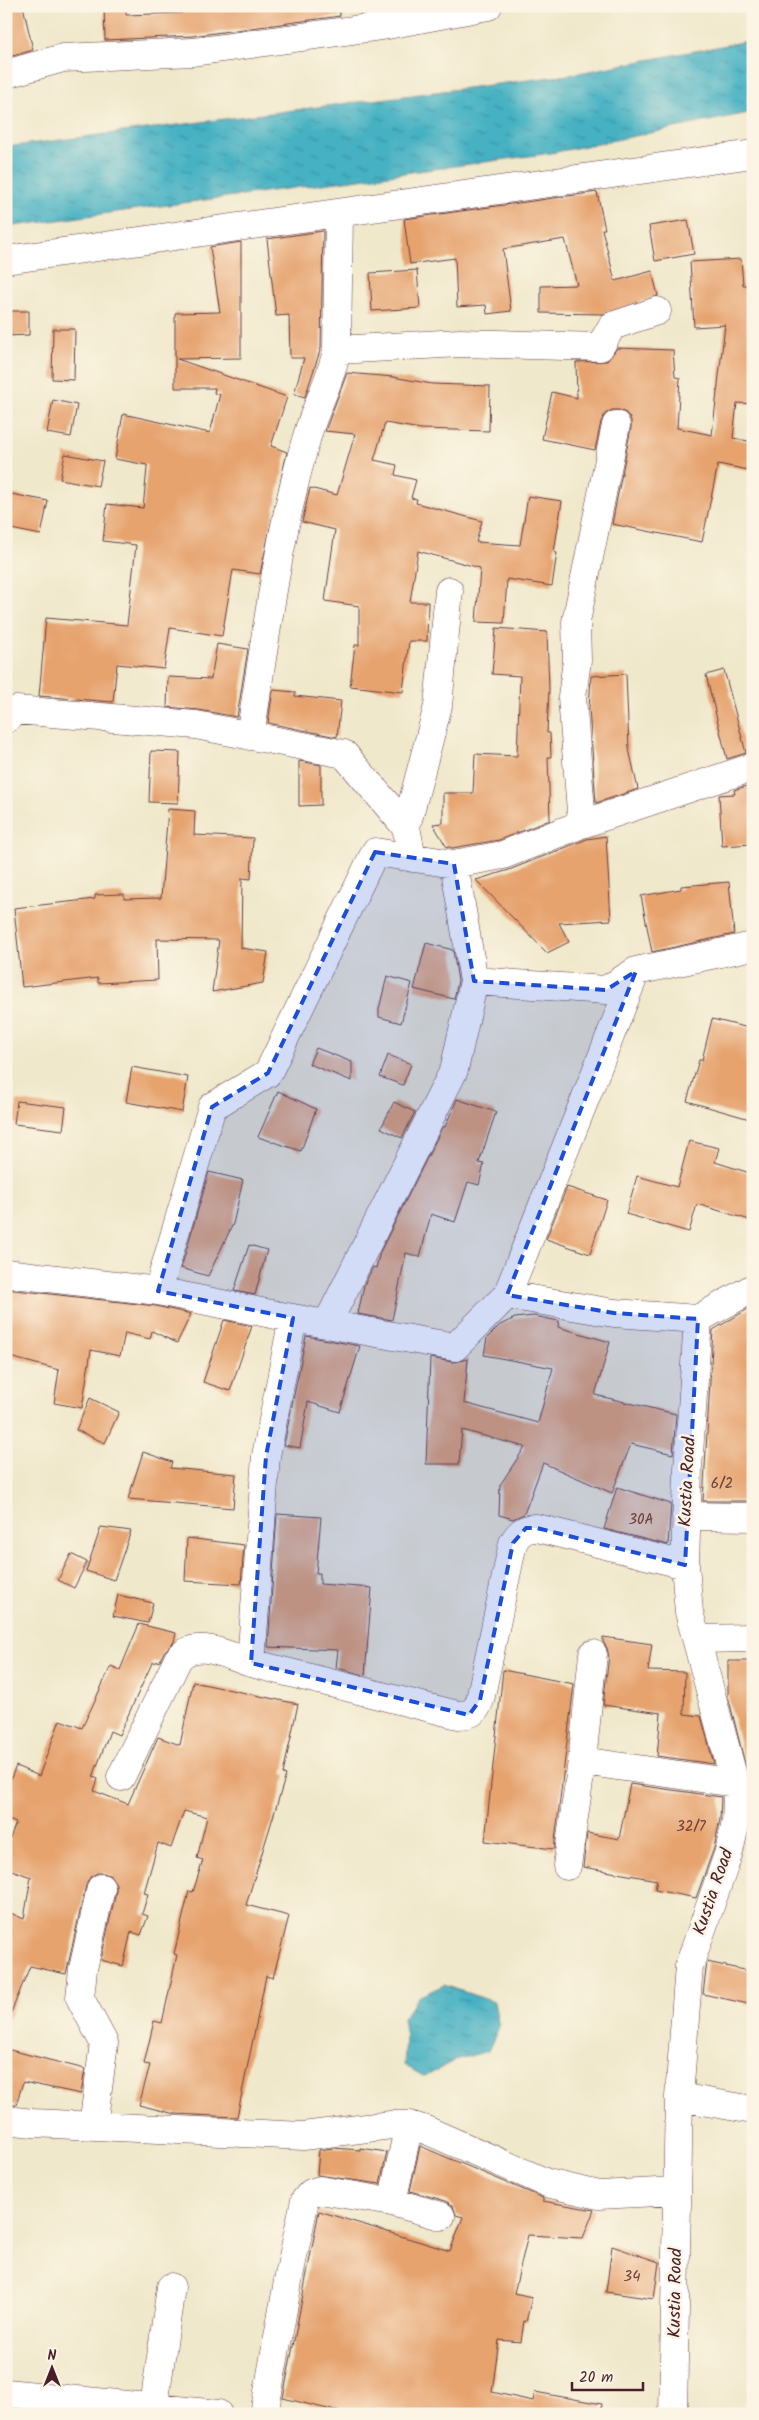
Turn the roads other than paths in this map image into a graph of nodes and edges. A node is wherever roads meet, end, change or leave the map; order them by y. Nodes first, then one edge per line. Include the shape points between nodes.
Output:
1 (488, 6) edge
2 (6, 74) edge
3 (753, 154) edge
4 (338, 214) junction
5 (6, 260) edge
6 (657, 310) dead end
7 (337, 350) junction
8 (616, 425) dead end
9 (449, 591) dead end
10 (6, 719) edge
11 (250, 736) junction
12 (753, 767) edge
13 (582, 824) junction
14 (406, 828) junction
15 (412, 858) junction
16 (454, 864) junction
17 (753, 946) edge
18 (636, 971) junction
19 (474, 982) junction
20 (6, 1272) edge
21 (753, 1288) edge
22 (158, 1291) junction
23 (507, 1295) junction
24 (292, 1318) junction
25 (698, 1319) junction
26 (327, 1324) junction
27 (686, 1516) junction
28 (753, 1517) edge
29 (685, 1565) junction
30 (753, 1638) edge
31 (697, 1639) junction
32 (593, 1654) dead end
33 (251, 1663) junction
34 (582, 1761) junction
35 (121, 1777) dead end
36 (735, 1783) junction
37 (567, 1866) dead end
38 (101, 1888) dead end
39 (679, 2097) junction
40 (753, 2110) edge
41 (6, 2120) edge
42 (92, 2126) junction
43 (409, 2126) junction
44 (677, 2191) junction
45 (392, 2202) junction
46 (441, 2216) dead end
47 (171, 2287) dead end
48 (6, 2393) edge
49 (154, 2406) junction
50 (218, 2414) edge
51 (264, 2414) edge
52 (674, 2414) edge

1 - 2 street via 382,26 192,52 63,58
3 - 4 street
4 - 5 street
4 - 7 street
6 - 7 street via 612,326 600,347 460,343
7 - 11 street via 333,370 306,438 283,533
8 - 13 street via 576,622 577,660 572,698
9 - 14 street via 438,706
10 - 11 street via 16,710 196,725
11 - 14 street via 344,754
12 - 13 street
13 - 16 street via 503,855
14 - 15 street
15 - 16 street
15 - 22 street via 375,852 268,1073 212,1107
16 - 19 street
17 - 18 street
18 - 19 street via 606,990
18 - 23 street
19 - 26 street via 454,1070
20 - 22 street
21 - 25 street
22 - 24 street
23 - 25 street via 614,1313
23 - 26 street via 455,1347
24 - 26 street
24 - 33 street via 266,1456
25 - 27 street, Kustia Road
27 - 28 street
27 - 29 street, Kustia Road
29 - 31 street, Kustia Road via 689,1612
29 - 33 street via 526,1528 513,1543 480,1700 476,1710 469,1715 458,1715
30 - 31 street
31 - 36 street, Kustia Road
32 - 34 street
33 - 35 street via 206,1648 184,1651
34 - 36 street
34 - 37 street
36 - 39 street, Kustia Road via 737,1801 732,1836 689,1966
38 - 42 street via 80,1998 104,2043
39 - 40 street
39 - 44 street, Kustia Road
41 - 42 street
42 - 43 street via 303,2136 391,2125
43 - 44 street via 426,2130 546,2183 599,2195
43 - 45 street
44 - 52 street, Kustia Road
45 - 46 street
45 - 51 street via 320,2190 305,2200
47 - 49 street
48 - 49 street
49 - 50 street

